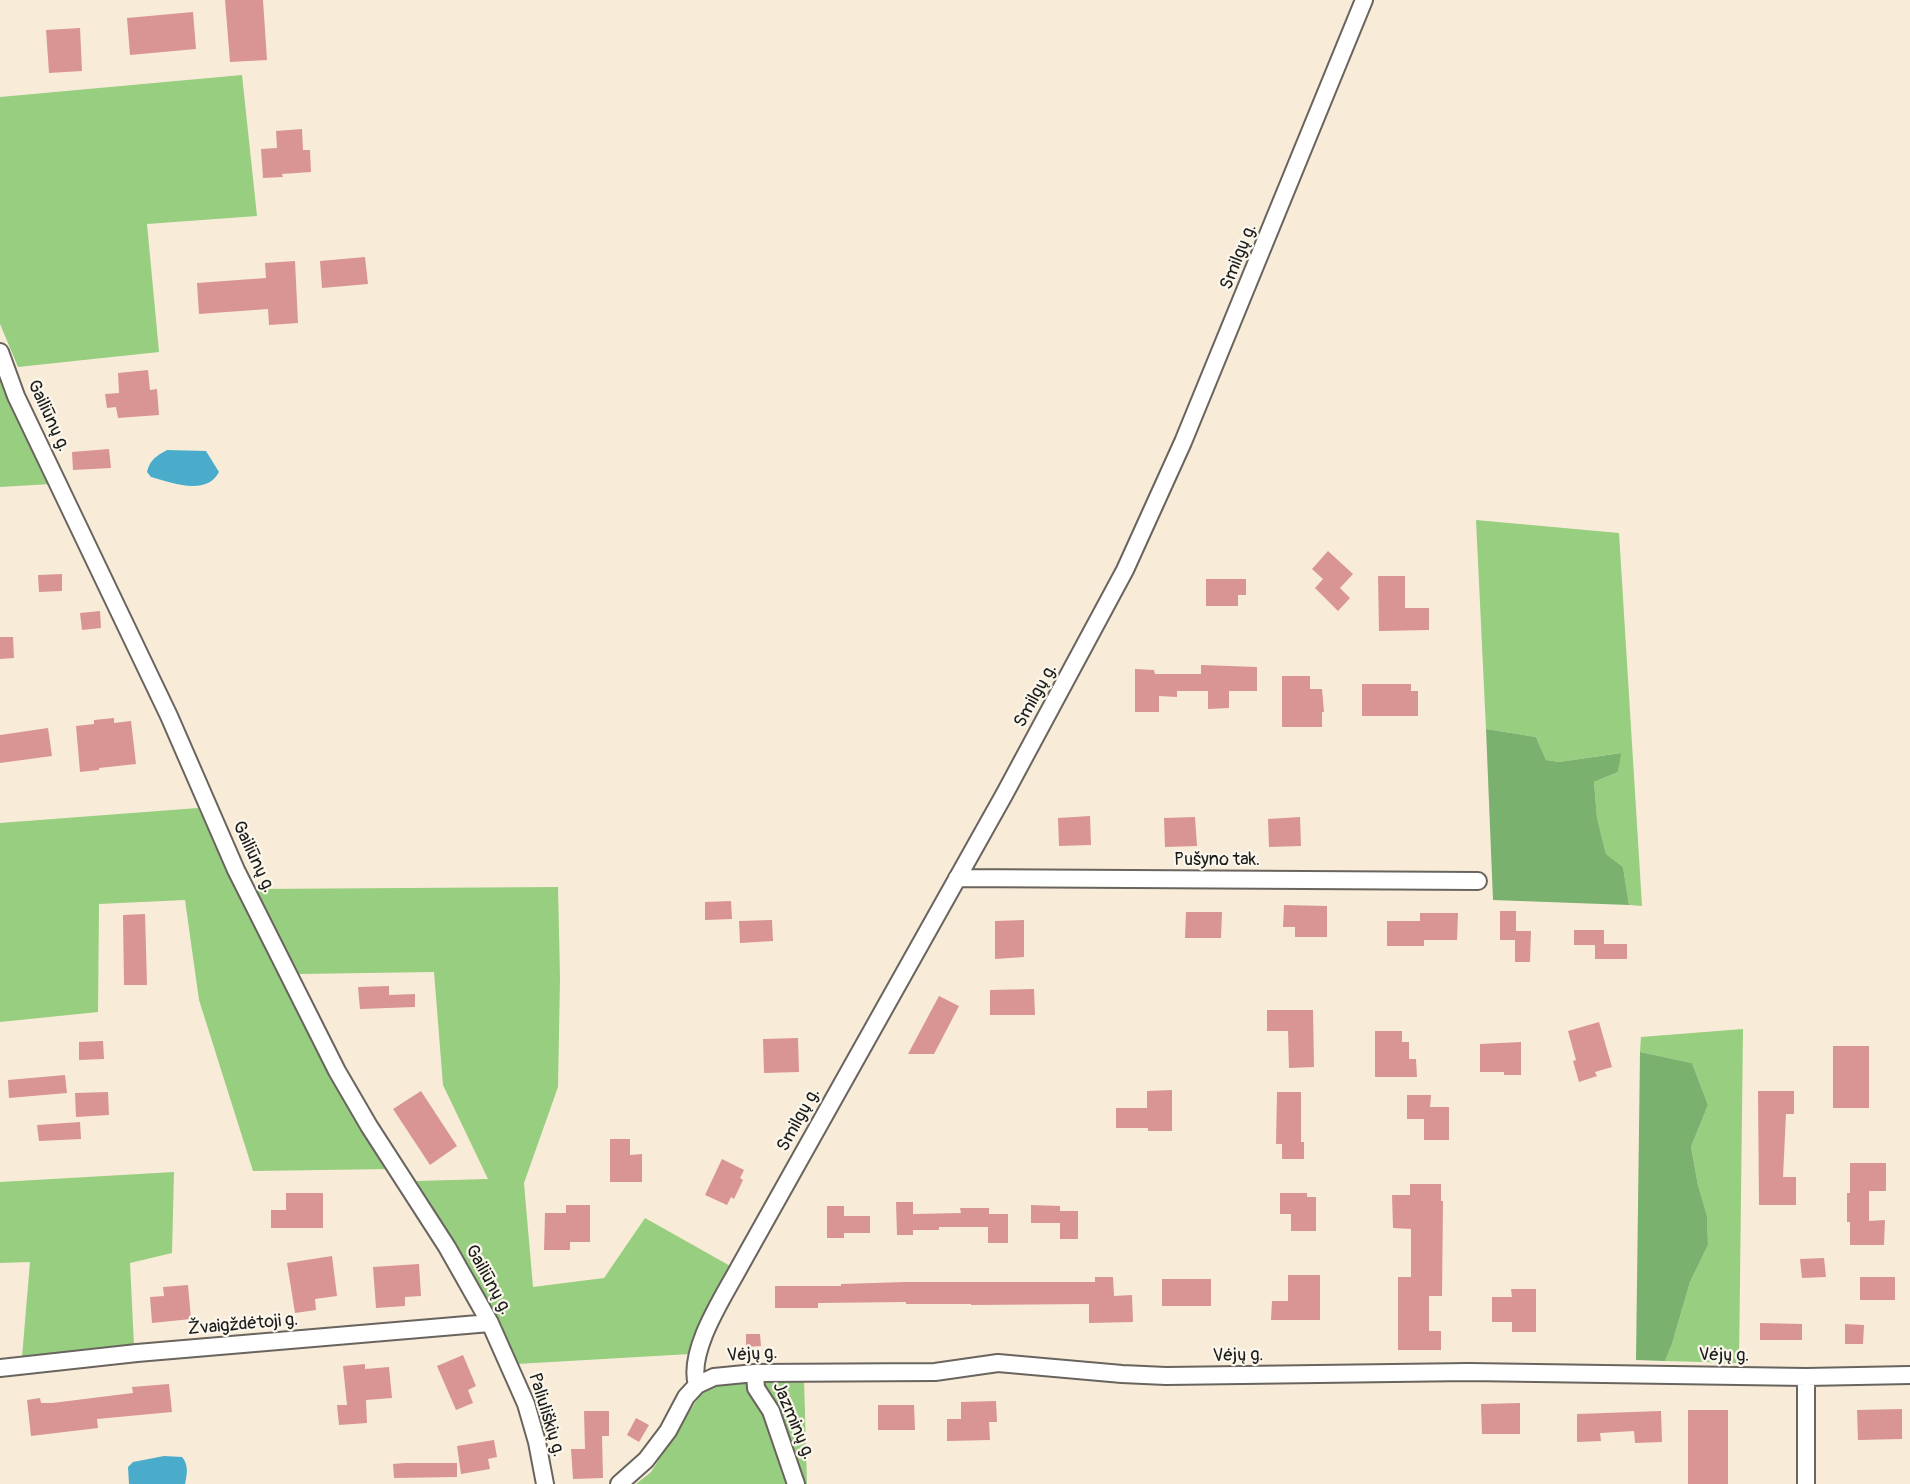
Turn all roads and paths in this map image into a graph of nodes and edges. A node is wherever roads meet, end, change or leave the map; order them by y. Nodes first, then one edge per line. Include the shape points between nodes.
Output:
1 (1364, 0) edge
2 (2, 362) edge
3 (957, 878) junction
4 (1478, 881) dead end
5 (490, 1323) junction
6 (506, 1359) joint
7 (0, 1368) edge
8 (754, 1373) junction
9 (1910, 1375) edge
10 (1806, 1377) junction
11 (697, 1385) junction
12 (545, 1484) edge
13 (619, 1484) edge
14 (796, 1484) edge
15 (1806, 1484) edge

1 - 3 street, Smilgų g. via 1184,442 1125,570
2 - 5 street, Gailiūnų g. via 169,716 236,870 337,1071
3 - 4 street, Pušyno tak.
3 - 11 street, Smilgų g. via 706,1330 694,1366
5 - 6 street, Gailiūnų g.
5 - 7 street, Žvaigždėtoji g.
6 - 12 street, Paliuliškių g. via 526,1404
8 - 10 street, Vėjų g. via 935,1372 998,1363 1166,1376 1470,1372
8 - 11 street, Vėjų g. via 714,1377
8 - 14 street, Jazminų g. via 756,1389 771,1411
9 - 10 street, Vėjų g.
10 - 15 street
11 - 13 street via 646,1460

